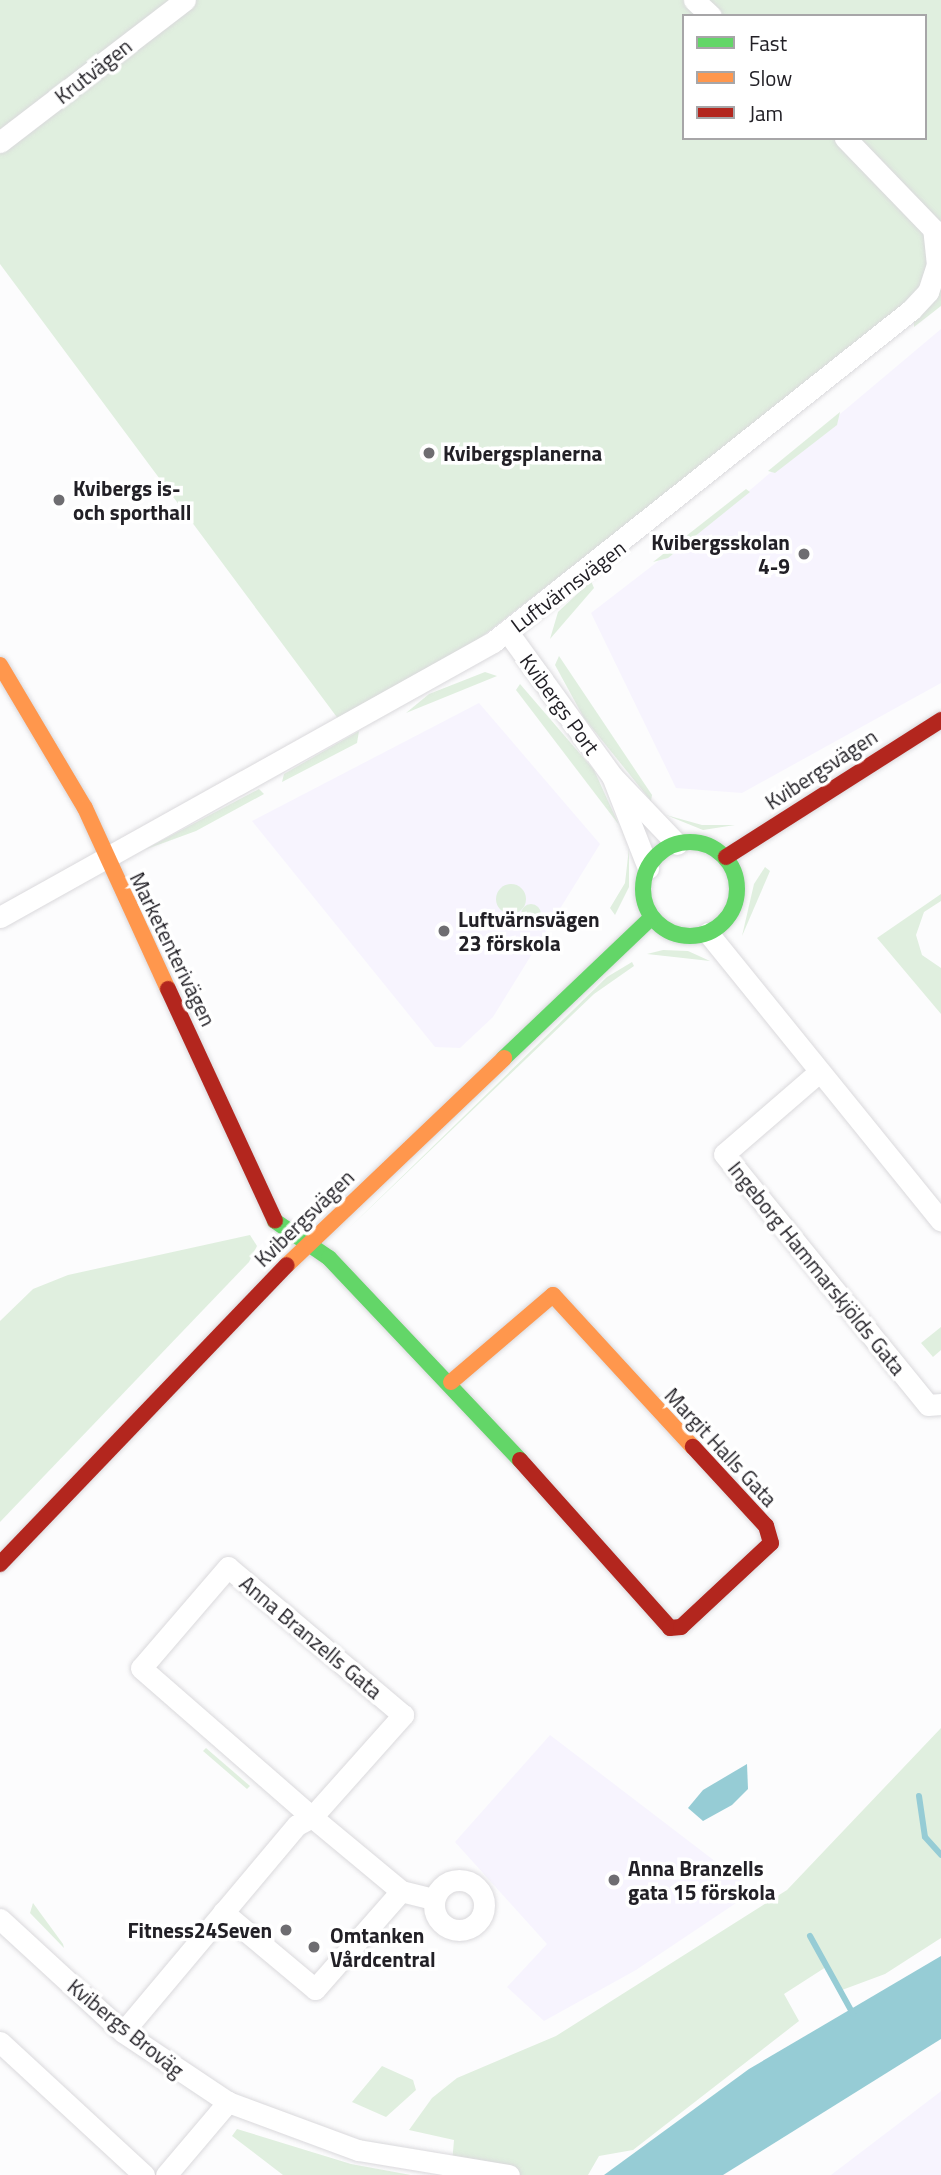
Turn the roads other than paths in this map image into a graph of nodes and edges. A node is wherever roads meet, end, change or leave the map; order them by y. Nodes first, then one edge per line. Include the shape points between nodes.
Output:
1 (185, 0) edge
2 (694, 0) edge
3 (709, 14) edge
4 (847, 140) edge
5 (0, 142) edge
6 (507, 631) junction
7 (0, 665) edge
8 (941, 720) edge
9 (612, 776) junction
10 (677, 844) junction
11 (105, 854) junction
12 (726, 857) junction
13 (648, 868) junction
14 (0, 917) edge
15 (652, 917) junction
16 (708, 933) junction
17 (819, 1072) junction
18 (941, 1221) edge
19 (307, 1244) junction
20 (451, 1382) junction
21 (941, 1404) edge
22 (0, 1564) edge
23 (312, 1817) junction
24 (401, 1891) junction
25 (434, 1899) dead end
26 (223, 1912) junction
27 (0, 1919) edge
28 (123, 2032) junction
29 (0, 2042) edge
30 (228, 2102) junction
31 (500, 2174) edge
32 (144, 2175) edge
33 (166, 2175) edge

1 - 5 street, Krutvägen
2 - 3 street
4 - 6 street, Luftvärnsvägen via 928,218 938,247 928,292 799,404
6 - 9 street, Kvibergs Port
6 - 11 street, Luftvärnsvägen via 359,721
7 - 11 street, Marketenterivägen via 79,797
8 - 12 street, Kvibergsvägen
9 - 10 street, Kvibergs Port
9 - 13 street, Kvibergs Port
10 - 12 street via 708,845
10 - 13 street
11 - 14 street, Luftvärnsvägen
11 - 19 street, Marketenterivägen via 269,1217
12 - 16 street via 736,874 735,904
13 - 15 street via 643,893
15 - 16 street via 677,934
15 - 19 street, Kvibergsvägen
16 - 17 street
17 - 18 street
17 - 21 street, Ingeborg Hammarskjölds Gata via 724,1154 928,1405
19 - 20 street, Margit Halls Gata
19 - 22 street, Kvibergsvägen
20 - 20 street, Margit Halls Gata via 553,1295 766,1526 771,1543 681,1627 670,1628
23 - 23 street, Anna Branzells Gata via 403,1715 228,1567 141,1668
23 - 24 street, Anna Branzells Gata
23 - 26 street, Anna Branzells Gata via 297,1825
24 - 25 street, Anna Branzells Gata
24 - 26 street via 314,1989
26 - 28 street, Anna Branzells Gata
27 - 28 street, Kvibergs Broväg
28 - 30 street, Kvibergs Broväg
29 - 32 street
30 - 31 street, Kvibergs Broväg via 327,2142
30 - 33 street

